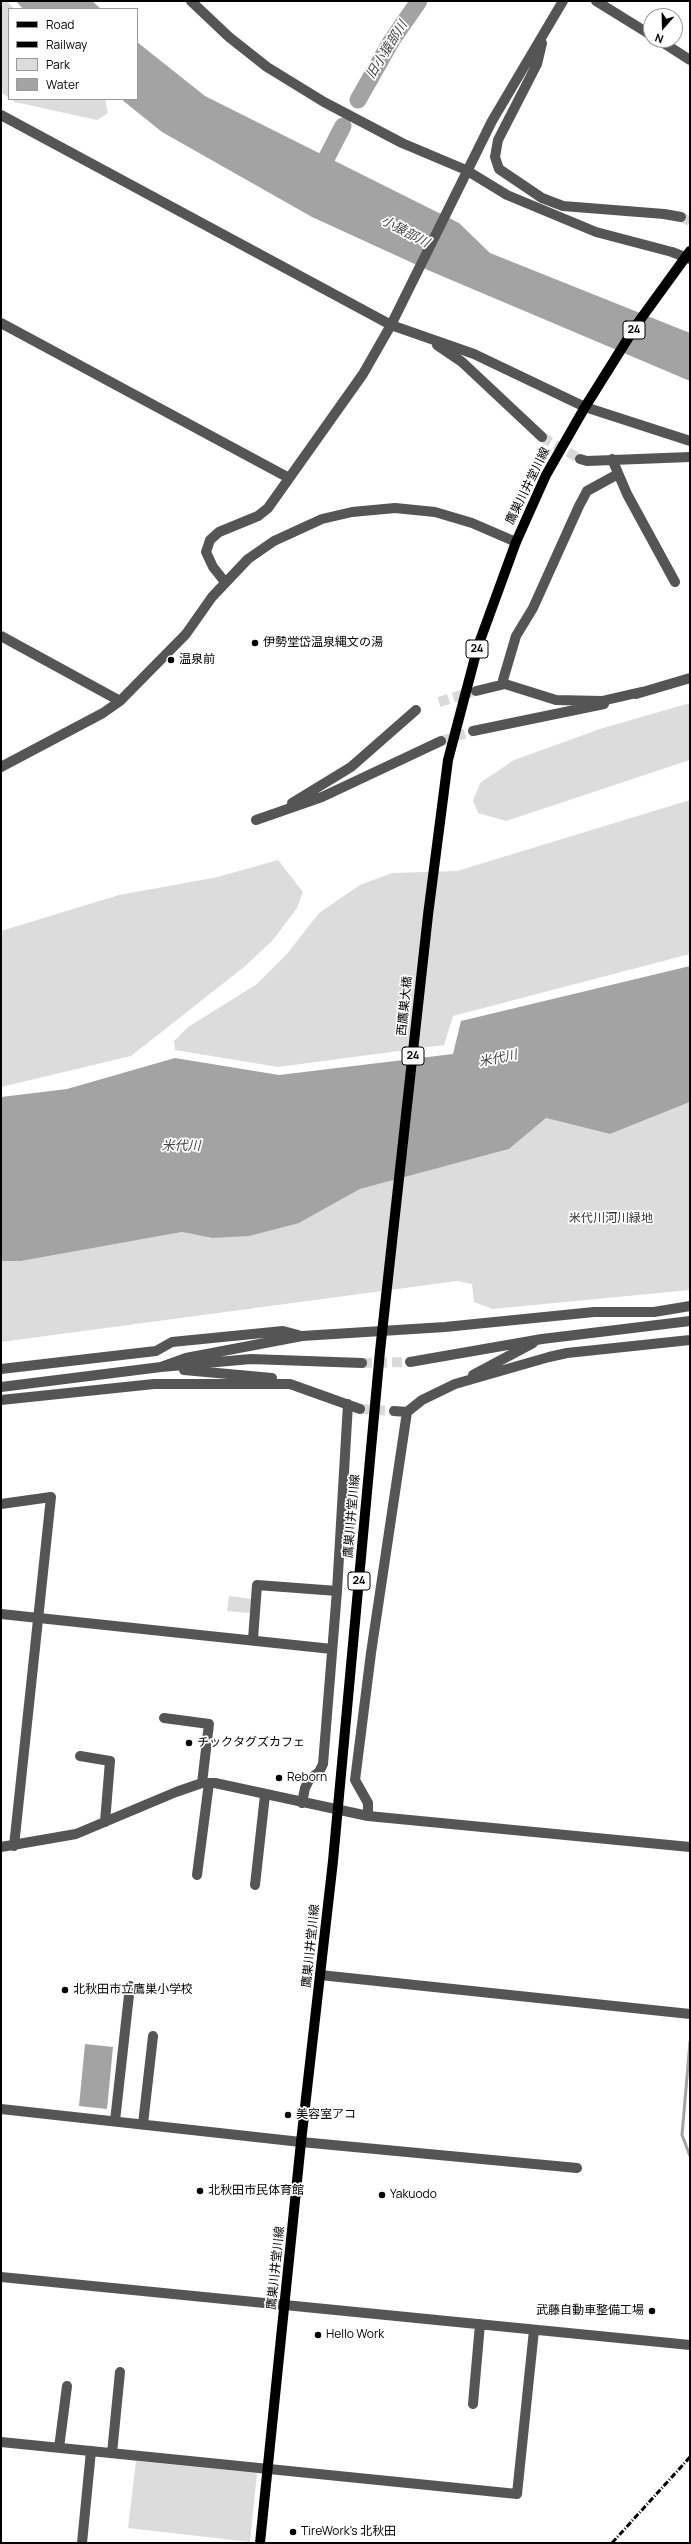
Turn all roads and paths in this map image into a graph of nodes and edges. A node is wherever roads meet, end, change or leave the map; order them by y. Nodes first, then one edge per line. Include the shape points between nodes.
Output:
1 (191, 1) edge
2 (563, 1) edge
3 (596, 1) edge
4 (643, 30) edge
5 (545, 32) junction
6 (671, 48) edge
7 (690, 60) edge
8 (1, 115) edge
9 (466, 170) junction
10 (681, 217) tunnel mouth
11 (688, 256) edge
12 (393, 321) junction
13 (1, 323) edge
14 (424, 335) junction
15 (585, 407) junction
16 (542, 437) tunnel mouth
17 (690, 441) edge
18 (690, 457) edge
19 (580, 459) tunnel mouth
20 (612, 459) junction
21 (618, 474) junction
22 (289, 478) junction
23 (516, 542) junction
24 (224, 582) junction
25 (676, 582) dead end
26 (1, 636) edge
27 (690, 678) edge
28 (505, 684) junction
29 (476, 691) tunnel mouth
30 (642, 692) junction
31 (120, 701) junction
32 (416, 710) dead end
33 (473, 731) tunnel mouth
34 (441, 741) tunnel mouth
35 (448, 760) joint
36 (1, 767) edge
37 (690, 1306) edge
38 (690, 1321) edge
39 (302, 1336) junction
40 (542, 1339) junction
41 (690, 1340) edge
42 (380, 1351) joint
43 (410, 1362) tunnel mouth
44 (362, 1363) tunnel mouth
45 (161, 1367) junction
46 (1, 1369) edge
47 (290, 1384) junction
48 (455, 1384) junction
49 (1, 1387) edge
50 (1, 1400) edge
51 (348, 1404) junction
52 (360, 1409) tunnel mouth
53 (394, 1411) tunnel mouth
54 (407, 1412) junction
55 (1, 1504) edge
56 (337, 1592) junction
57 (1, 1614) edge
58 (39, 1619) junction
59 (253, 1639) junction
60 (332, 1649) junction
61 (164, 1718) dead end
62 (80, 1756) dead end
63 (205, 1783) junction
64 (265, 1795) junction
65 (302, 1803) junction
66 (338, 1810) junction
67 (368, 1816) junction
68 (105, 1822) junction
69 (14, 1846) junction
70 (1, 1847) edge
71 (690, 1847) edge
72 (197, 1875) dead end
73 (255, 1885) dead end
74 (320, 1975) junction
75 (130, 1986) dead end
76 (690, 2014) edge
77 (153, 2036) dead end
78 (1, 2109) edge
79 (115, 2121) junction
80 (143, 2124) junction
81 (301, 2142) junction
82 (577, 2168) dead end
83 (1, 2277) edge
84 (285, 2304) junction
85 (480, 2324) junction
86 (534, 2330) junction
87 (690, 2345) edge
88 (120, 2372) dead end
89 (67, 2386) dead end
90 (473, 2404) dead end
91 (1, 2442) edge
92 (59, 2448) junction
93 (91, 2451) junction
94 (112, 2454) junction
95 (268, 2470) junction
96 (82, 2543) edge
97 (260, 2543) edge

1 - 9 street via 229,37 262,63 324,102 402,143
2 - 5 street
3 - 4 street
5 - 9 street
5 - 10 street via 536,64 498,140 495,157 499,169 542,198 563,206
6 - 7 street
8 - 12 street
9 - 11 street via 508,195 596,232
9 - 12 street
11 - 15 main road, 鷹巣川井堂川線 / 24 via 677,268
12 - 14 street
12 - 22 street via 363,374
13 - 22 street
14 - 15 street via 474,354
14 - 16 street via 462,362
15 - 17 street
15 - 23 main road, 鷹巣川井堂川線 / 24 via 546,476
18 - 20 street
19 - 20 street
20 - 21 street
21 - 25 street
21 - 28 street via 587,491 578,506 532,608 516,636 505,671
22 - 24 street via 268,508 258,516 219,532 210,540 206,552
23 - 24 street via 472,523 435,512 395,508 352,512 322,519 274,542 248,559
23 - 35 main road, 鷹巣川井堂川線 / 24 via 478,646
24 - 31 street via 186,634
26 - 31 street
27 - 30 street
28 - 29 street
28 - 30 street via 556,700 602,701
30 - 33 street via 598,706
31 - 36 street via 104,713
32 - 34 street via 351,767 287,806 256,820 322,797
35 - 42 main road, 西鷹巣大橋 / 24
37 - 39 street via 654,1312 594,1312 445,1327
38 - 40 street
39 - 45 street via 186,1358
39 - 46 street via 282,1330 172,1342 156,1351
40 - 43 street
40 - 48 street
41 - 48 street via 567,1353
42 - 66 main road, 鷹巣川井堂川線 / 24
44 - 45 street via 251,1359
45 - 47 street via 272,1378
45 - 49 street
47 - 50 street via 154,1384
47 - 51 street
48 - 54 street via 422,1400
51 - 52 street
51 - 56 street
53 - 54 street
54 - 67 street via 372,1645 355,1780 368,1803
55 - 58 street via 51,1497
56 - 59 street via 257,1585
56 - 60 street
57 - 58 street
58 - 59 street
58 - 69 street
59 - 60 street
60 - 65 street via 323,1764 319,1772 309,1780
61 - 63 street via 209,1724
62 - 68 street via 110,1761
63 - 64 street via 237,1786
63 - 68 street
63 - 72 street
64 - 65 street
64 - 73 street
65 - 66 street
66 - 67 street
66 - 74 main road, 鷹巣川井堂川線 / 24
67 - 71 street
68 - 69 street via 76,1834
69 - 70 street
74 - 76 street
74 - 81 main road, 鷹巣川井堂川線 / 24
75 - 79 street
77 - 80 street
78 - 79 street
79 - 80 street
80 - 81 street
81 - 82 street
81 - 84 main road, 鷹巣川井堂川線 / 24
83 - 84 street
84 - 85 street
84 - 95 main road, 鷹巣川井堂川線 / 24
85 - 86 street
85 - 90 street
86 - 87 street
86 - 95 street via 517,2494
88 - 94 street
89 - 92 street
91 - 92 street
92 - 93 street
93 - 94 street
93 - 96 street
94 - 95 street
95 - 97 main road, 鷹巣川井堂川線 / 24

